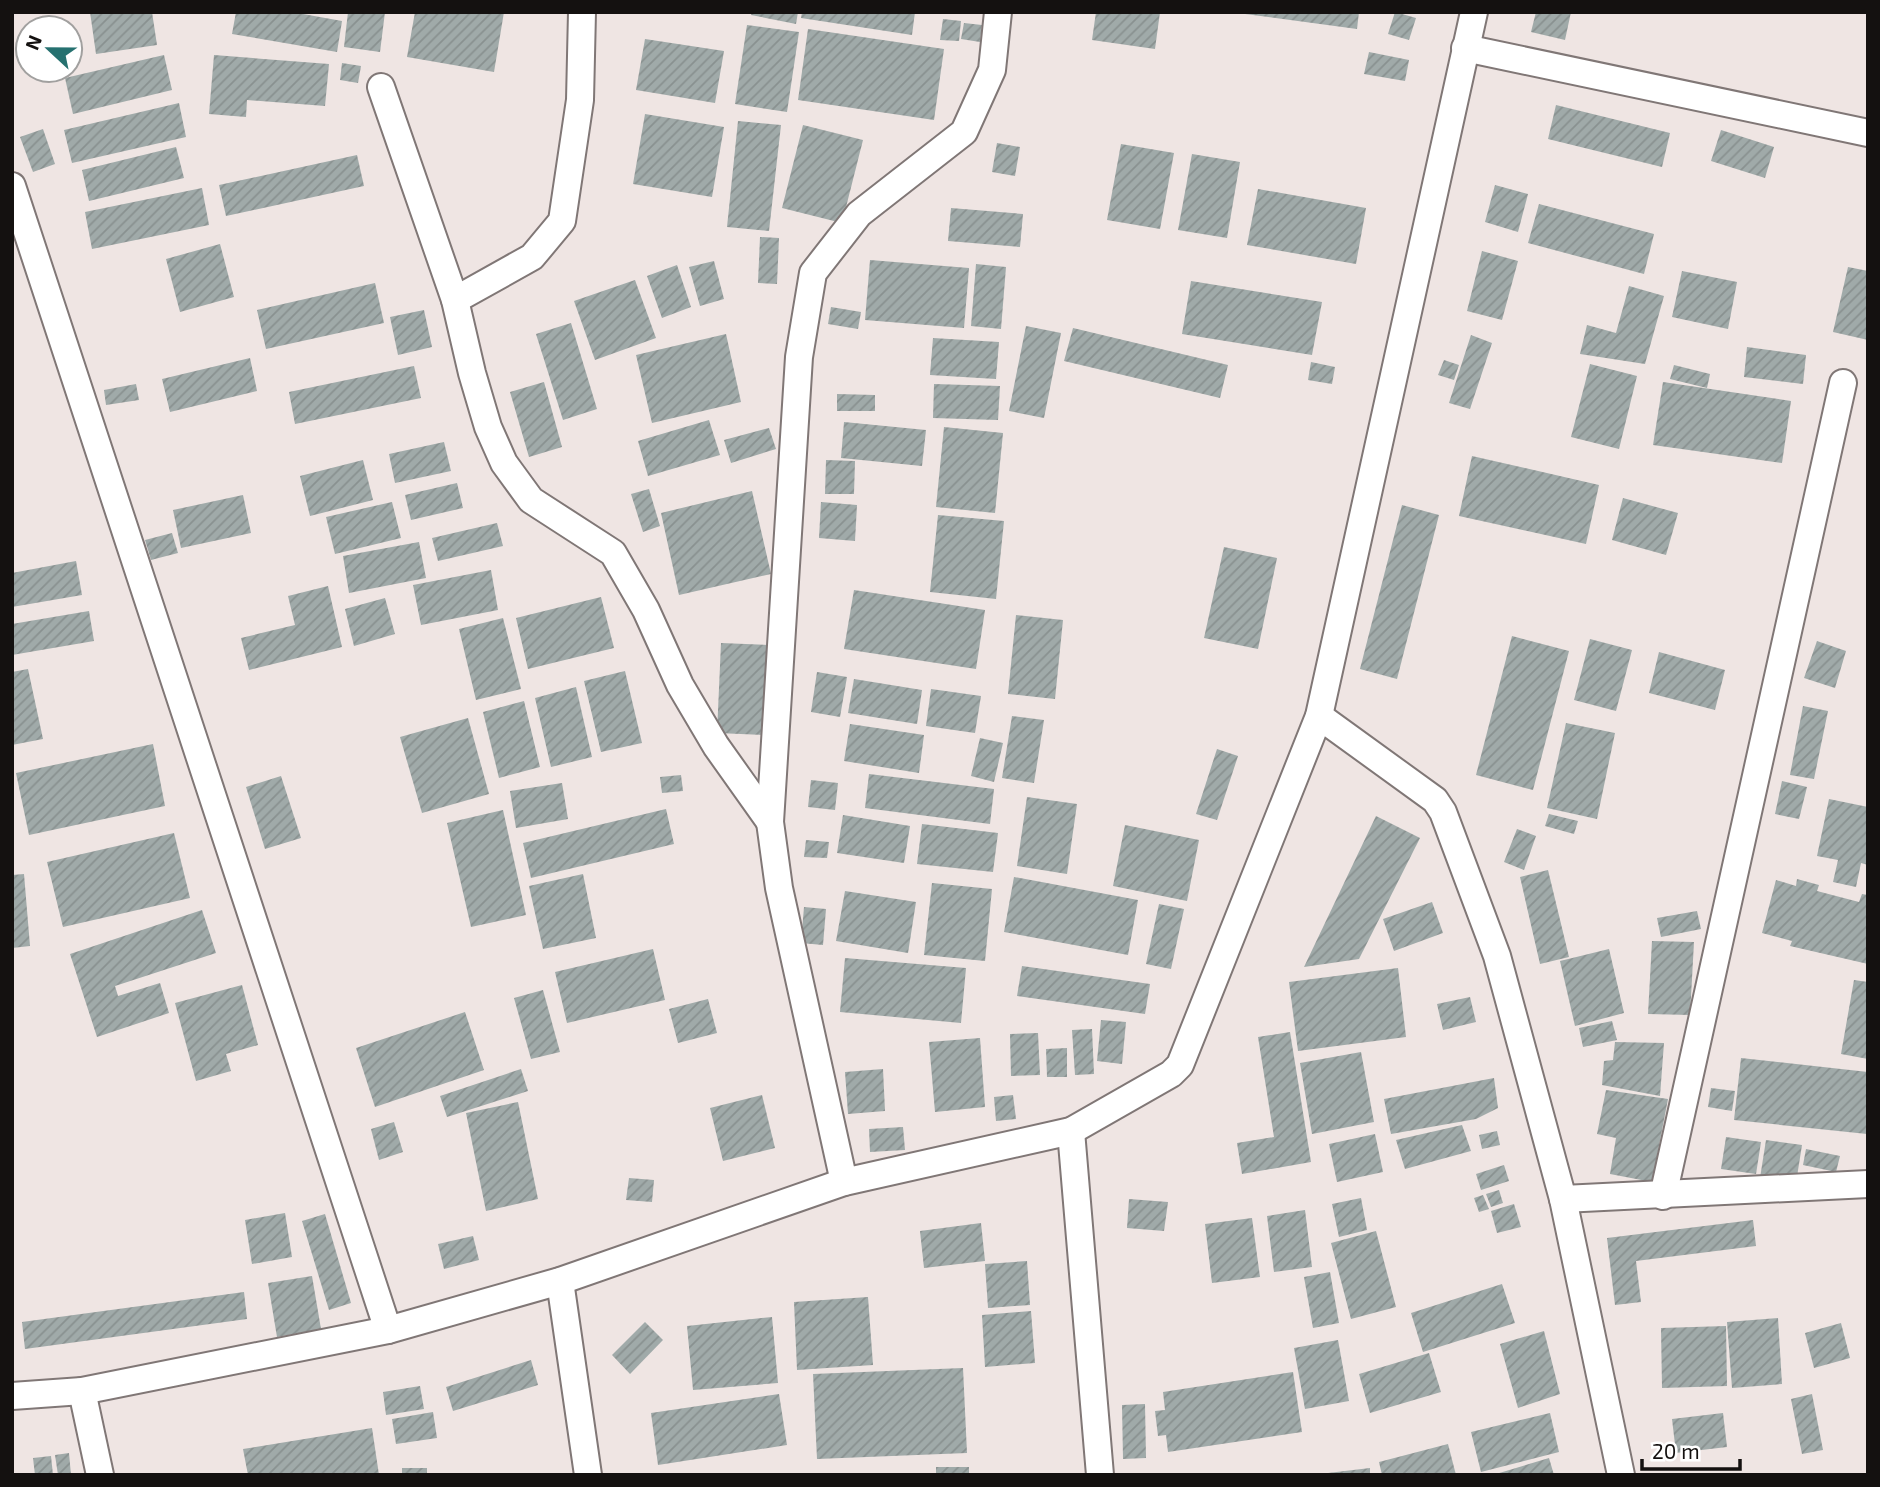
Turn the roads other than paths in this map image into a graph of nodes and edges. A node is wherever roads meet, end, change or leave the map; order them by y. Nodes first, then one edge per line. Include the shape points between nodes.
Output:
1 (582, 12) edge
2 (998, 12) edge
3 (1474, 12) edge
4 (1465, 48) junction
5 (381, 87) dead end
6 (1868, 133) edge
7 (14, 199) edge
8 (455, 300) junction
9 (1843, 383) dead end
10 (1319, 716) junction
11 (770, 822) junction
12 (1071, 1131) junction
13 (844, 1182) junction
14 (1868, 1184) edge
15 (1663, 1195) junction
16 (1563, 1199) junction
17 (560, 1281) junction
18 (388, 1330) junction
19 (82, 1391) junction
20 (12, 1395) edge
21 (100, 1475) edge
22 (588, 1475) edge
23 (1100, 1475) edge
24 (1621, 1475) edge

1 - 8 street via 580,100 562,221 532,257
2 - 11 street via 992,70 964,132 859,214 813,273 799,357
3 - 4 street
4 - 6 street
4 - 10 street
5 - 8 street
7 - 18 street
8 - 11 street via 472,373 504,463 531,499 613,554 646,610 680,685
9 - 15 street
10 - 12 street via 1180,1065
10 - 16 street via 1435,800 1443,812 1497,956
11 - 13 street via 779,888
12 - 13 street
12 - 23 street
13 - 17 street
14 - 15 street
15 - 16 street
16 - 24 street
17 - 18 street
17 - 22 street
18 - 19 street
19 - 20 street
19 - 21 street

